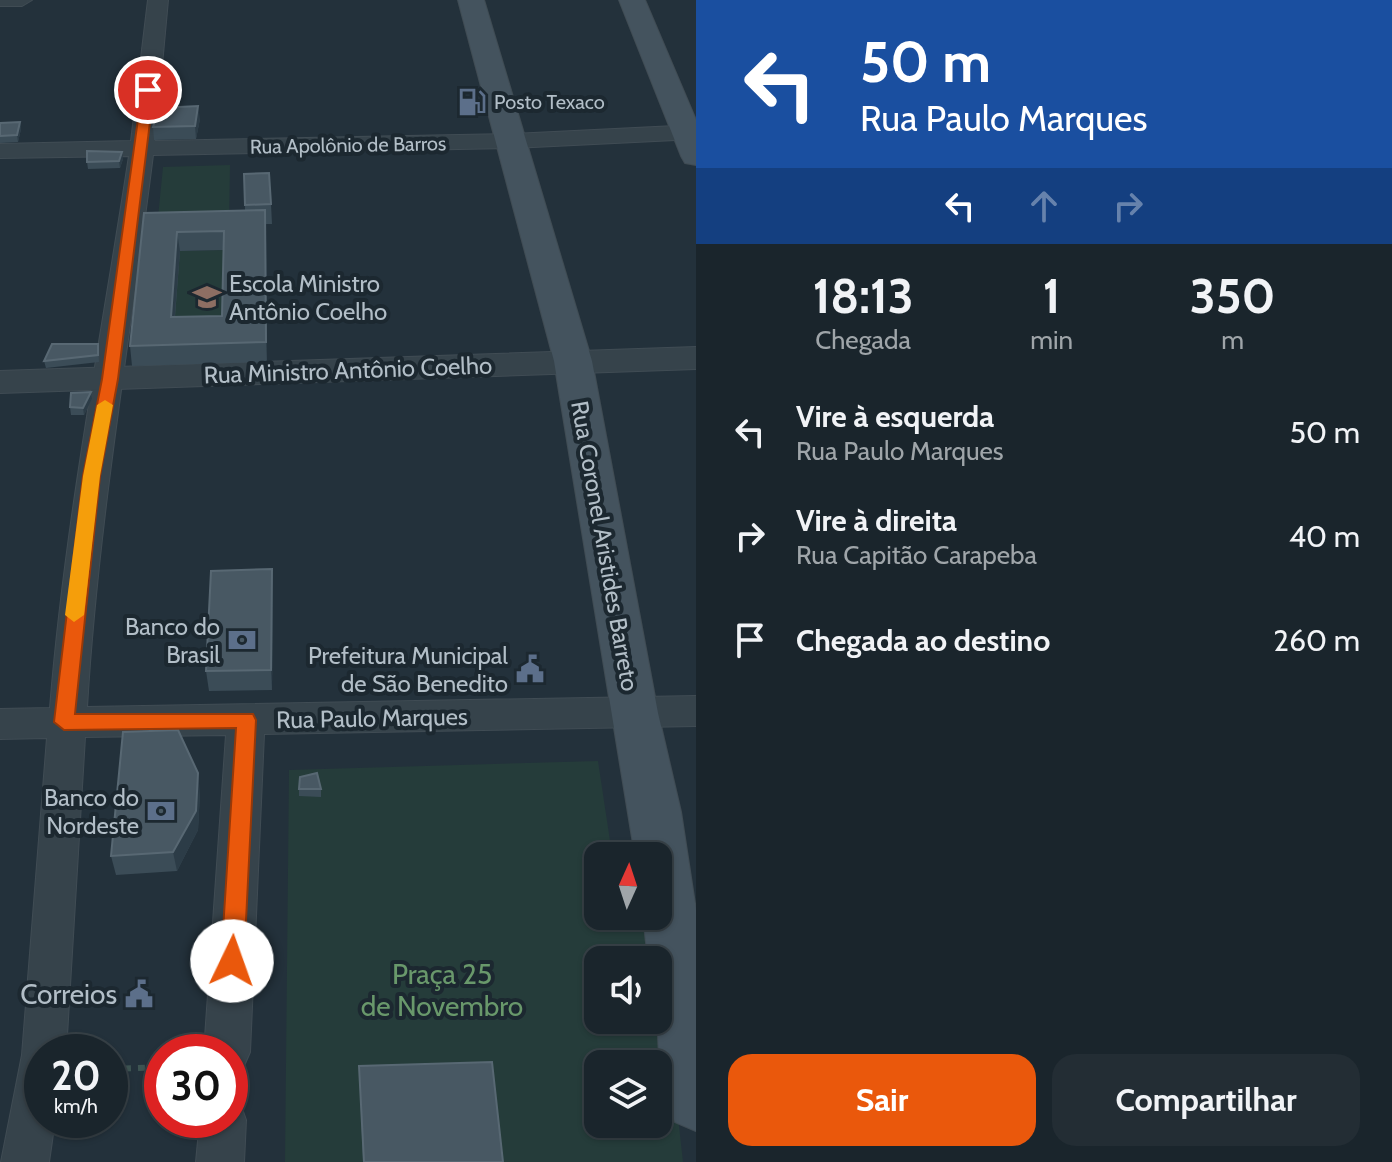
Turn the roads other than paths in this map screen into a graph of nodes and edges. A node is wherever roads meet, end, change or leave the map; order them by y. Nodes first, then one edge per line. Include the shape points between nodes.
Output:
1 (0, 0) edge
2 (22, 0) edge
3 (158, 0) edge
4 (471, 0) edge
5 (632, 0) edge
6 (693, 140) edge
7 (513, 141) junction
8 (142, 149) junction
9 (0, 151) edge
10 (696, 358) edge
11 (573, 361) junction
12 (110, 379) junction
13 (0, 382) edge
14 (696, 711) edge
15 (634, 713) junction
16 (246, 720) junction
17 (64, 722) junction
18 (0, 724) edge
19 (44, 1034) edge
20 (228, 1034) edge
21 (696, 1101) edge
22 (29, 1138) edge
23 (222, 1138) edge
24 (25, 1162) edge
25 (220, 1162) edge

1 - 2 street
3 - 8 street
4 - 7 main road, Rua Coronel Aristides Barreto
5 - 6 main road
6 - 7 street, Rua Apolônio de Barros
7 - 8 street, Rua Apolônio de Barros
7 - 11 main road, Rua Coronel Aristides Barreto
8 - 9 street, Rua Apolônio de Barros
8 - 12 street
10 - 11 street, Rua Ministro Antônio Coelho
11 - 12 street, Rua Ministro Antônio Coelho
11 - 15 main road, Rua Coronel Aristides Barreto
12 - 13 street, Rua Ministro Antônio Coelho
12 - 17 street via 91,476
14 - 15 street, Rua Paulo Marques
15 - 16 street, Rua Paulo Marques
15 - 21 main road, Rua Coronel Aristides Barreto via 655,812
16 - 17 street, Rua Paulo Marques
16 - 20 street
17 - 18 street, Rua Paulo Marques
17 - 19 street
22 - 24 street
23 - 25 street

